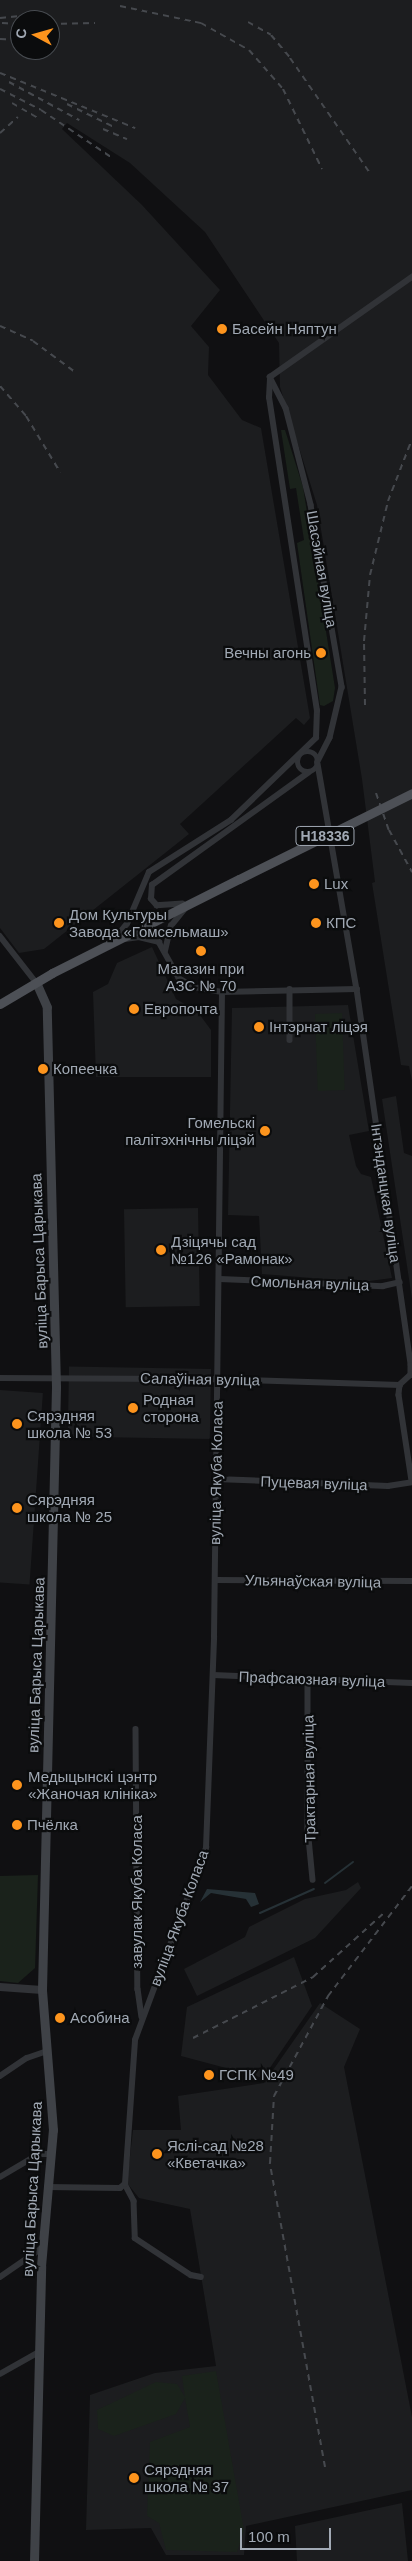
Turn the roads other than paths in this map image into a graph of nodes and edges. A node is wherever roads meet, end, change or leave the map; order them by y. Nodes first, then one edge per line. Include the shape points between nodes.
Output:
1 (412, 276) edge
2 (270, 377) junction
3 (301, 755) junction
4 (318, 763) junction
5 (311, 771) junction
6 (324, 786) junction
7 (412, 794) edge
8 (195, 901) junction
9 (0, 936) edge
10 (114, 941) junction
11 (165, 951) junction
12 (36, 982) junction
13 (290, 989) junction
14 (356, 989) junction
15 (222, 992) junction
16 (0, 1004) edge
17 (290, 1040) dead end
18 (220, 1279) junction
19 (400, 1282) junction
20 (56, 1377) junction
21 (0, 1378) edge
22 (216, 1379) junction
23 (400, 1385) junction
24 (216, 1479) junction
25 (412, 1481) edge
26 (214, 1580) junction
27 (412, 1581) edge
28 (213, 1675) junction
29 (308, 1679) junction
30 (412, 1683) edge
31 (136, 1729) dead end
32 (312, 1880) dead end
33 (0, 1988) edge
34 (42, 1990) junction
35 (142, 2019) junction
36 (47, 2051) junction
37 (0, 2076) edge
38 (49, 2154) junction
39 (0, 2177) edge
40 (125, 2184) junction
41 (47, 2187) junction
42 (42, 2248) junction
43 (0, 2277) edge
44 (201, 2277) dead end
45 (39, 2352) junction
46 (0, 2374) edge
47 (34, 2561) edge

1 - 2 street
2 - 3 street, Шасэйная вуліца via 269,398 318,723 313,744
2 - 4 street, Шасэйная вуліца via 286,408 312,505 342,687 330,738
3 - 4 street via 312,753
3 - 5 street via 298,766
3 - 10 street, Шасэйная вуліца via 231,820 149,872 127,924
4 - 5 street, Шасэйная вуліца
4 - 6 street, Інтэнданцкая вуліца
5 - 6 street, Інтэнданцкая вуліца
5 - 8 street, Шасэйная вуліца via 152,885 151,899 157,906
6 - 14 street, Інтэнданцкая вуліца
7 - 8 main road, Н18336, bridge
8 - 10 main road, Н18336
8 - 11 street via 171,926
9 - 12 street
10 - 11 street via 150,938
10 - 12 main road
11 - 15 street via 185,983
12 - 16 main road
12 - 20 main road, вуліца Барыса Царыкава via 47,1007
13 - 14 street
13 - 15 street
13 - 17 street
14 - 19 street, Інтэнданцкая вуліца
15 - 18 street, вуліца Якуба Коласа
18 - 19 street, Смольная вуліца via 383,1286
18 - 22 street, вуліца Якуба Коласа
19 - 23 street, Інтэнданцкая вуліца via 411,1375
20 - 21 street, Салаўіная вуліца
20 - 22 street, Салаўіная вуліца
20 - 34 main road, вуліца Барыса Царыкава
22 - 23 street, Салаўіная вуліца
22 - 24 street, вуліца Якуба Коласа
23 - 25 street, Інтэнданцкая вуліца via 399,1406
24 - 25 street, Пуцевая вуліца via 388,1486
24 - 26 street, вуліца Якуба Коласа
26 - 27 street, Ульянаўская вуліца
26 - 28 street, вуліца Якуба Коласа
28 - 29 street, Прафсаюзная вуліца
28 - 35 street, вуліца Якуба Коласа via 206,1848
29 - 30 street, Прафсаюзная вуліца
29 - 32 street, Трактарная вуліца via 308,1828
31 - 35 street, завулак Якуба Коласа via 138,1989
33 - 34 street
34 - 36 main road, вуліца Барыса Царыкава
35 - 40 street, завулак Якуба Коласа via 135,2040
36 - 37 street via 26,2058
36 - 38 main road, вуліца Барыса Царыкава via 53,2119
38 - 39 street via 39,2154
38 - 41 main road, вуліца Барыса Царыкава
40 - 41 street via 120,2188
40 - 44 street via 134,2201 135,2238 191,2275
41 - 42 main road, вуліца Барыса Царыкава
42 - 43 street
42 - 45 main road, вуліца Барыса Царыкава
45 - 46 street
45 - 47 main road, вуліца Барыса Царыкава

